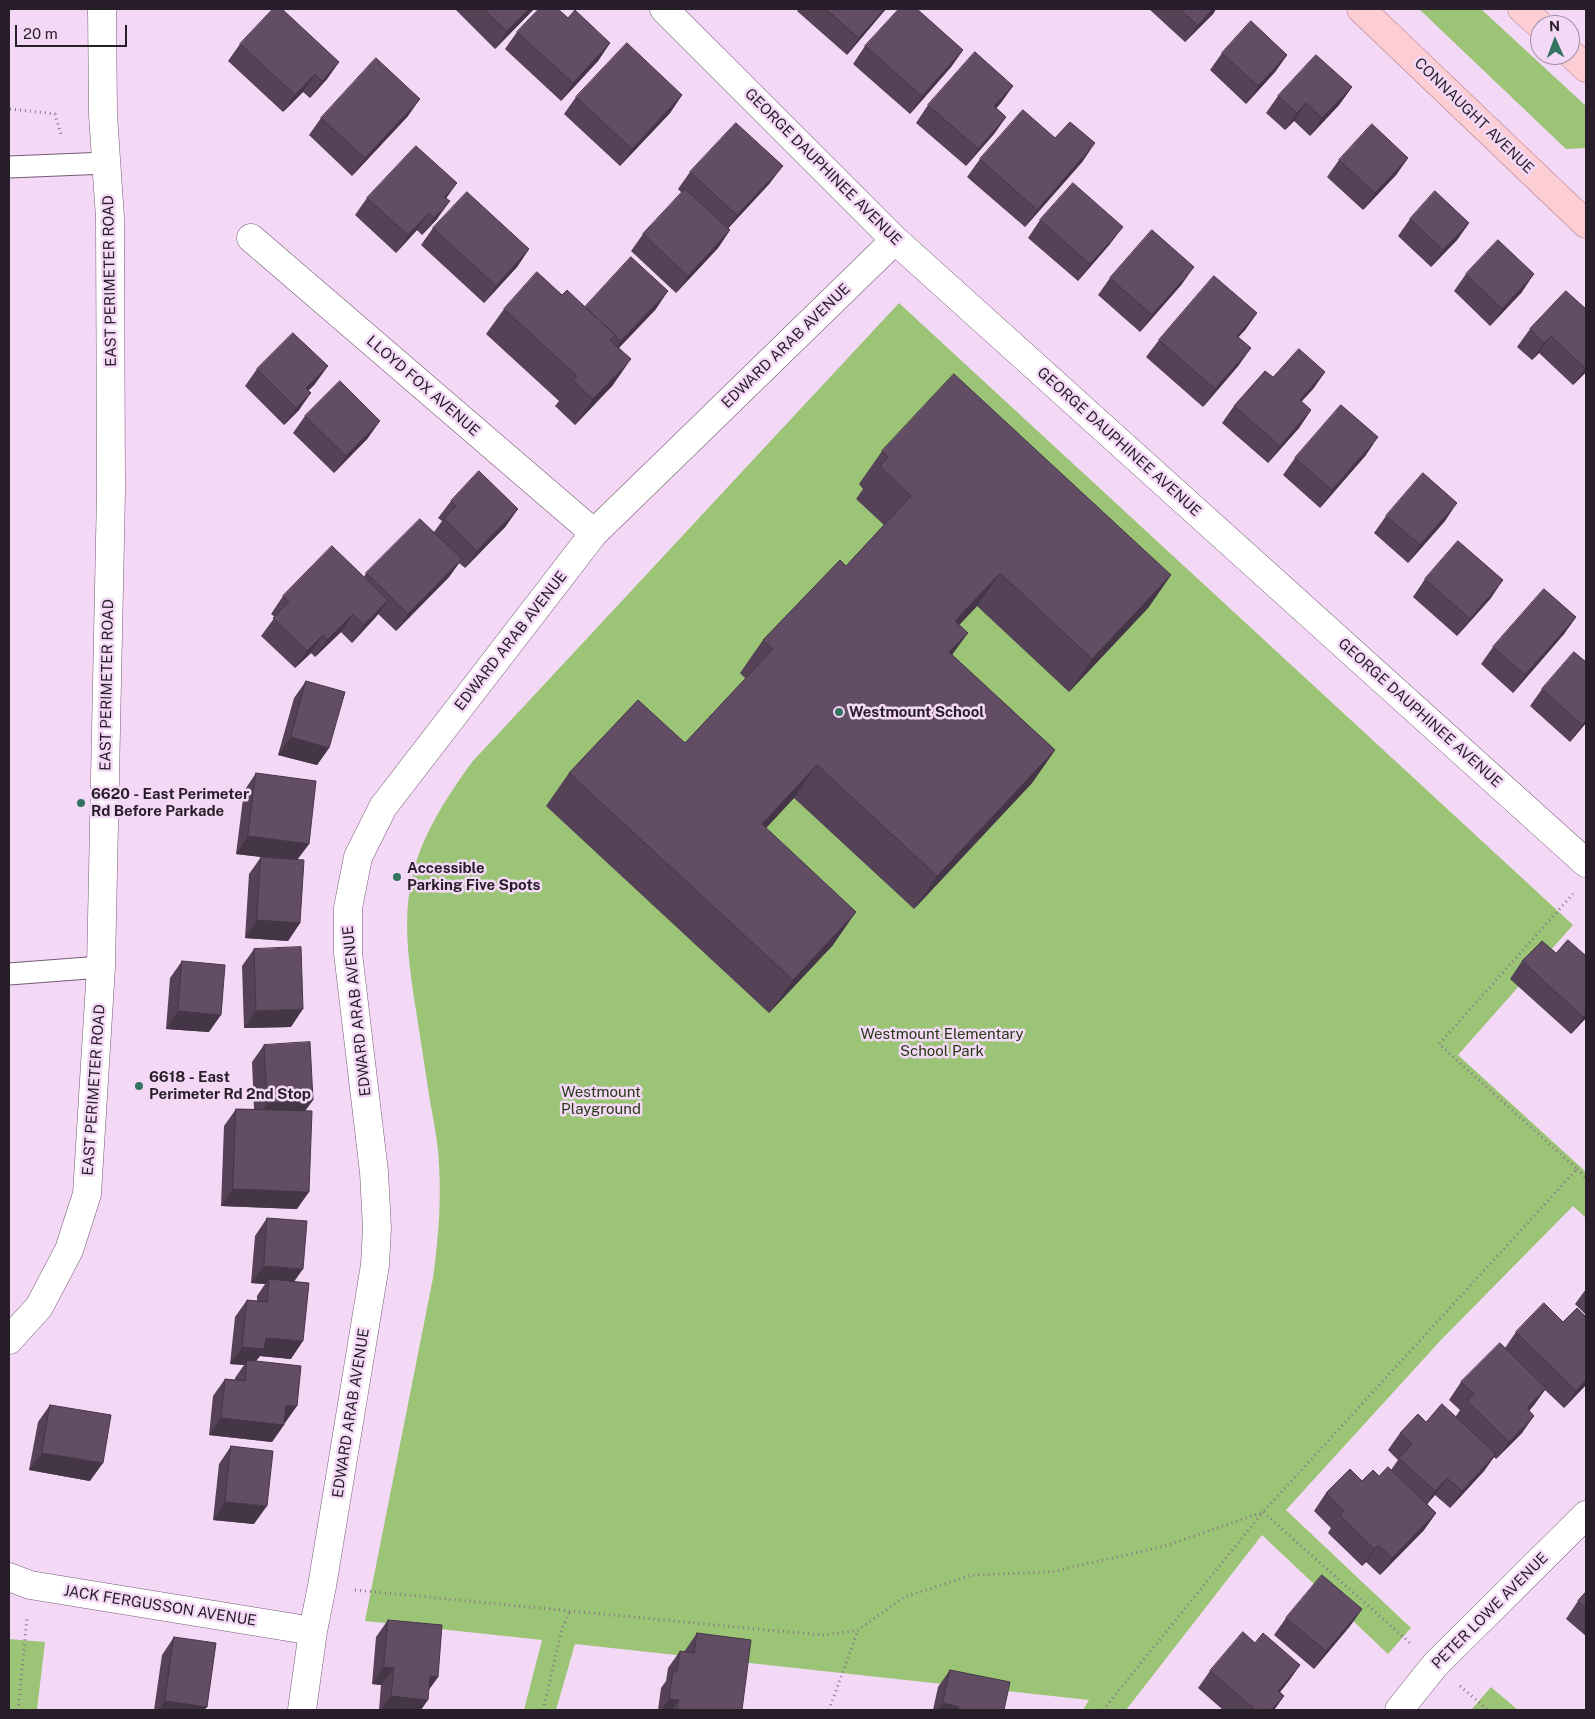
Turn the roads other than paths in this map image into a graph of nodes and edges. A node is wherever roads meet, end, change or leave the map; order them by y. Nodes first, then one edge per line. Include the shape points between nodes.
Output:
1 (102, 9) edge
2 (664, 9) edge
3 (1361, 9) edge
4 (107, 164) junction
5 (9, 167) edge
6 (1586, 224) edge
7 (252, 238) dead end
8 (895, 240) junction
9 (594, 534) junction
10 (1586, 863) edge
11 (101, 967) junction
12 (9, 974) edge
13 (9, 1340) edge
14 (1586, 1515) edge
15 (19, 1581) edge
16 (314, 1630) junction
17 (302, 1710) edge
18 (1399, 1710) edge

1 - 4 street, EAST PERIMETER ROAD
2 - 8 street, GEORGE DAUPHINEE AVENUE
3 - 6 main road, CONNAUGHT AVENUE
4 - 5 lane
4 - 11 street, EAST PERIMETER ROAD via 111,492
7 - 9 street, LLOYD FOX AVENUE
8 - 9 street, EDWARD ARAB AVENUE
8 - 10 street, GEORGE DAUPHINEE AVENUE
9 - 16 street, EDWARD ARAB AVENUE via 383,807 358,857 348,908 348,954 374,1172 375,1265
11 - 12 lane
11 - 13 street, EAST PERIMETER ROAD via 87,1194 70,1250 44,1299
14 - 18 street, PETER LOWE AVENUE via 1434,1665
15 - 16 street, JACK FERGUSSON AVENUE
16 - 17 street, EDWARD ARAB AVENUE

